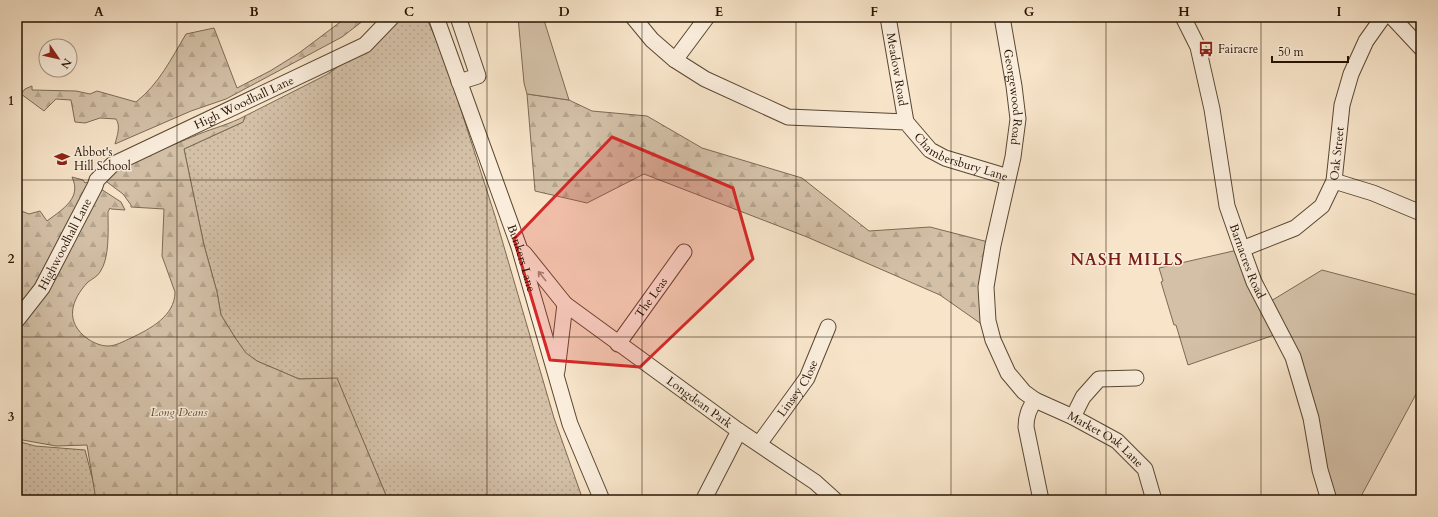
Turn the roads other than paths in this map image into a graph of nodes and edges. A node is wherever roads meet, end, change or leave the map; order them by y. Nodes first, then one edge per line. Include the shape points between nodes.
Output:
1 (392, 17) edge
2 (436, 17) edge
3 (458, 17) edge
4 (633, 17) edge
5 (707, 17) edge
6 (888, 17) edge
7 (1002, 17) edge
8 (1183, 17) edge
9 (1383, 17) edge
10 (1392, 17) edge
11 (1421, 48) edge
12 (675, 60) junction
13 (459, 82) junction
14 (906, 122) junction
15 (1008, 177) junction
16 (1334, 181) junction
17 (96, 186) joint
18 (1421, 212) edge
19 (519, 247) junction
20 (1242, 249) junction
21 (684, 252) dead end
22 (565, 304) junction
23 (17, 320) edge
24 (828, 327) dead end
25 (618, 344) junction
26 (556, 378) junction
27 (1136, 378) dead end
28 (1035, 400) junction
29 (1074, 417) junction
30 (739, 431) junction
31 (759, 444) junction
32 (602, 500) edge
33 (705, 500) edge
34 (835, 500) edge
35 (1041, 500) edge
36 (1154, 500) edge
37 (1329, 500) edge

1 - 17 street, High Woodhall Lane via 365,45 112,165 97,180
2 - 13 street, Bunkers Lane
3 - 13 street via 478,76
4 - 12 street, Chambersbury Lane via 652,40
5 - 12 street
6 - 14 street, Meadow Road
7 - 15 street, Georgewood Road via 1018,119
8 - 20 street, Barnacres Road via 1198,47 1212,109 1227,206
9 - 16 street, Oak Street via 1366,41 1351,74 1342,105
10 - 11 street
12 - 14 street, Chambersbury Lane via 705,79 788,117
13 - 19 street, Bunkers Lane
14 - 15 street, Chambersbury Lane via 930,150 945,158
15 - 28 street, Chambersbury Lane via 990,260 985,297 988,321 1001,360 1016,384
16 - 18 street
16 - 20 street, Oak Street via 1322,206 1295,228
17 - 23 street, Highwoodhall Lane via 42,288
22 -> 19 street, Longdean Park
19 - 26 street, Bunkers Lane
20 - 37 street, Barnacres Road via 1254,282 1293,358 1311,418 1320,470
21 - 25 street, The Leas
22 - 25 street, Longdean Park
22 - 26 street
24 - 31 street, Linsey Close via 807,378
25 - 30 street, Longdean Park
26 - 32 street, Bunkers Lane via 570,424
27 - 29 street via 1100,379 1083,397
28 - 29 street, Market Oak Lane
28 - 35 street via 1028,410 1026,427
29 - 36 street, Market Oak Lane via 1117,440 1145,469
30 - 31 street, Longdean Park
30 - 33 street
31 - 34 street, Longdean Park via 815,482

